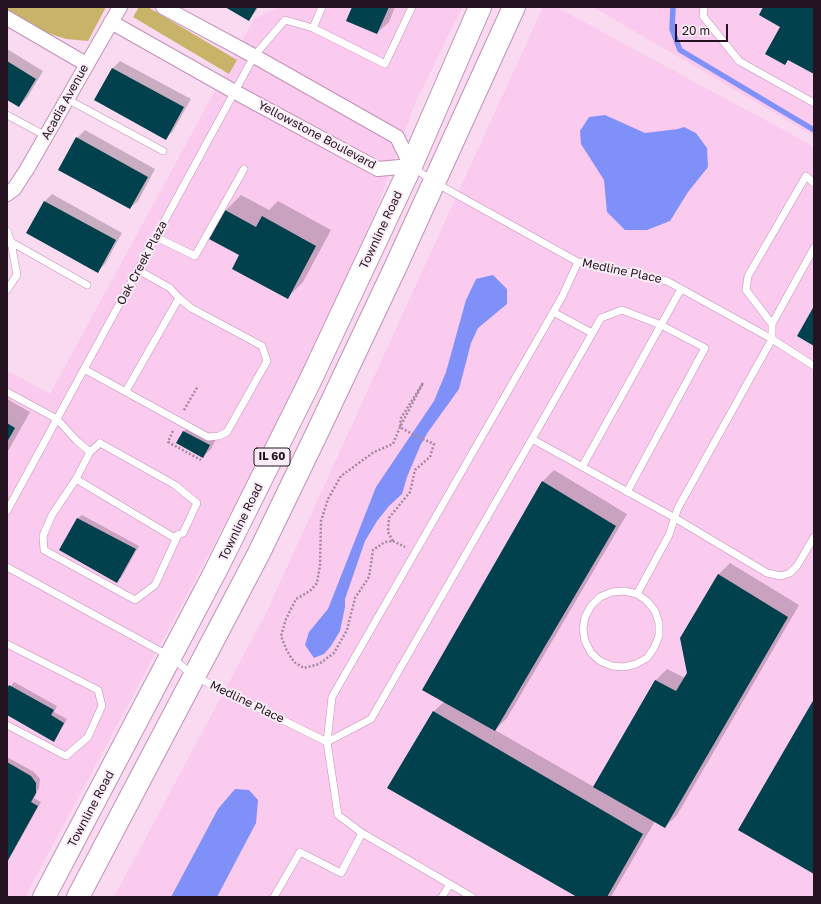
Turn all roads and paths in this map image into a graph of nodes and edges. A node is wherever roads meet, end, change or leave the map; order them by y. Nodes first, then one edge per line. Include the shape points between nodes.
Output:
1 (120, 7) edge
2 (163, 7) edge
3 (322, 7) edge
4 (412, 7) edge
5 (480, 7) edge
6 (514, 7) edge
7 (704, 7) edge
8 (7, 18) edge
9 (111, 22) junction
10 (313, 28) junction
11 (254, 56) junction
12 (86, 64) junction
13 (235, 92) junction
14 (67, 99) junction
15 (814, 103) edge
16 (7, 115) edge
17 (46, 136) junction
18 (163, 152) dead end
19 (411, 166) junction
20 (244, 168) dead end
21 (434, 182) junction
22 (814, 183) edge
23 (7, 194) edge
24 (7, 231) edge
25 (156, 237) junction
26 (11, 242) junction
27 (814, 248) edge
28 (578, 262) junction
29 (138, 270) junction
30 (87, 285) dead end
31 (681, 289) junction
32 (7, 290) edge
33 (179, 298) junction
34 (553, 312) junction
35 (772, 324) junction
36 (661, 325) junction
37 (592, 333) junction
38 (772, 339) junction
39 (814, 366) edge
40 (84, 369) junction
41 (126, 391) junction
42 (7, 392) edge
43 (58, 419) junction
44 (400, 426) junction
45 (532, 439) junction
46 (90, 452) junction
47 (582, 467) junction
48 (76, 479) junction
49 (627, 492) junction
50 (7, 511) edge
51 (675, 518) junction
52 (178, 535) junction
53 (814, 537) edge
54 (7, 567) edge
55 (637, 594) junction
56 (7, 644) edge
57 (171, 657) junction
58 (194, 676) junction
59 (7, 725) edge
60 (327, 742) junction
61 (362, 833) junction
62 (450, 884) junction
63 (44, 897) edge
64 (78, 897) edge
65 (274, 897) edge
66 (442, 897) edge
67 (472, 897) edge

1 - 9 street, Acadia Avenue
2 - 11 street
3 - 10 lane
4 - 10 lane via 385,64
5 - 19 main road, Townline Road / IL 60
6 - 21 main road, IL 60
7 - 15 lane via 704,16 738,61
8 - 12 street
9 - 12 street, Acadia Avenue
9 - 13 street, Yellowstone Boulevard
10 - 11 lane, Oak Creek Plaza via 285,20
11 - 13 lane, Oak Creek Plaza
11 - 19 street via 397,137
12 - 14 street, Acadia Avenue
13 - 19 street, Yellowstone Boulevard via 378,169
13 - 25 lane, Oak Creek Plaza
14 - 17 street, Acadia Avenue
14 - 18 lane
16 - 17 lane
17 - 23 street, Acadia Avenue via 14,189
19 - 21 lane, Medline Place
19 - 57 main road, Townline Road / IL 60 via 310,381
20 - 25 lane via 195,256
21 - 28 lane, Medline Place
21 - 58 main road, IL 60 via 318,433
22 - 35 lane via 806,176 748,276 746,290
24 - 26 lane
25 - 29 lane, Oak Creek Plaza
26 - 30 lane
26 - 32 lane via 17,275
27 - 35 lane
28 - 31 lane, Medline Place via 667,281
28 - 34 lane
29 - 33 lane via 170,288
29 - 40 lane, Oak Creek Plaza
31 - 36 lane
31 - 38 lane, Medline Place
33 - 41 lane
33 - 41 lane via 191,308 262,346 267,362 227,432 219,436 208,437
34 - 37 lane
34 - 60 lane via 332,697
35 - 38 lane
36 - 37 lane via 622,310 601,318
36 - 47 lane
36 - 49 lane via 705,348
37 - 45 lane
38 - 39 lane, Medline Place
38 - 51 lane via 678,508
40 - 41 lane
40 - 43 lane, Oak Creek Plaza
42 - 43 lane
43 - 46 lane
43 - 50 lane, Oak Creek Plaza
44 - 44 path via 410,408 423,383 401,418
44 - 44 path via 434,444 430,457 415,470 410,492 389,518 388,532 393,541 384,542 373,550 369,577 355,598 347,630 334,653 320,664 304,668 294,662 281,636 286,618 296,599 310,591 317,583 321,521 328,499 341,476 374,452 393,444
45 - 47 lane
45 - 60 lane via 371,719
46 - 48 lane
46 - 52 lane via 100,443 175,485 197,503 183,533
47 - 49 lane
48 - 52 lane via 173,536
48 - 52 lane via 52,515 43,536 44,550 135,600 155,585
49 - 51 lane
51 - 53 lane via 767,573 781,576 790,573 797,566
51 - 55 lane via 669,535
54 - 57 lane, Medline Place
55 - 55 lane via 625,591 612,592 600,597 591,606 585,617 585,642 600,661 624,667 646,658 654,648 659,636 659,623 655,611
56 - 59 lane via 98,690 102,706 88,737 66,756
57 - 58 lane, Medline Place
57 - 63 main road, Townline Road / IL 60
58 - 60 lane, Medline Place
58 - 64 main road, IL 60
60 - 61 lane via 338,815
61 - 62 lane
61 - 65 lane via 341,873 300,852
62 - 66 lane
62 - 67 lane

